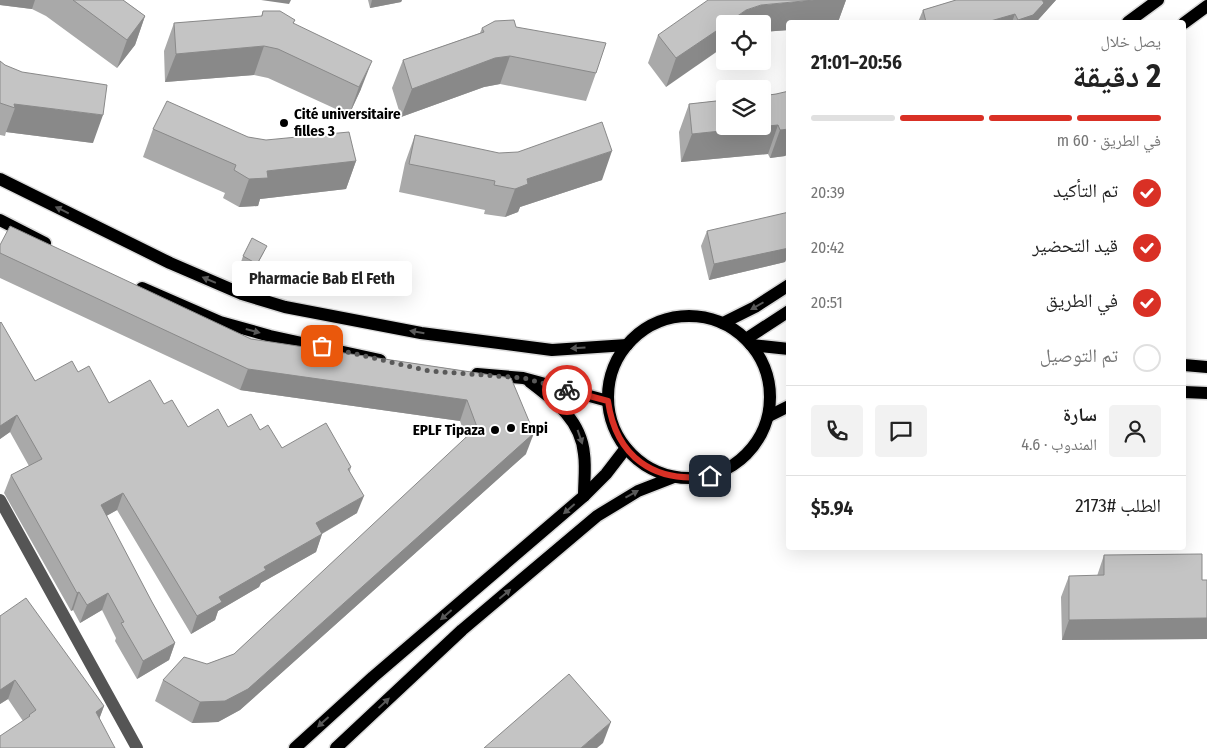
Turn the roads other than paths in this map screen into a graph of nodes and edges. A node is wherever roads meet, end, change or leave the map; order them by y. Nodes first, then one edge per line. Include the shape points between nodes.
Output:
1 (1158, 0) edge
2 (1207, 6) edge
3 (1131, 20) edge
4 (1186, 22) edge
5 (0, 179) edge
6 (0, 220) edge
7 (59, 250) edge
8 (129, 283) edge
9 (786, 287) edge
10 (786, 313) edge
11 (723, 323) junction
12 (748, 342) junction
13 (627, 345) junction
14 (786, 348) edge
15 (393, 363) edge
16 (1186, 365) edge
17 (1207, 367) edge
18 (467, 374) edge
19 (524, 378) junction
20 (1186, 392) edge
21 (1207, 393) edge
22 (608, 401) junction
23 (786, 407) edge
24 (768, 416) junction
25 (626, 448) junction
26 (674, 477) junction
27 (584, 496) junction
28 (0, 500) edge
29 (137, 748) edge
30 (294, 748) edge
31 (336, 748) edge

1 - 3 main road
2 - 4 main road
13 -> 5 main road via 552,350 421,332 285,307 242,294 170,263
6 - 7 main road
8 -> 15 main road via 220,322
9 -> 11 main road
10 - 12 main road
11 - 12 main road
11 - 13 main road via 689,316 671,318 640,332
12 - 14 main road
12 - 24 main road via 766,371 770,386
13 - 22 main road via 612,371
16 - 17 main road
18 - 19 main road
19 - 22 main road
19 -> 27 main road via 555,401 569,415 580,434 584,453
20 - 21 main road
22 - 25 main road via 614,426
23 - 24 main road
24 - 26 main road via 754,448 726,470 692,479
25 - 26 main road via 656,472
25 - 27 main road
31 -> 26 main road via 462,630 597,516 638,491
27 -> 30 main road
28 - 29 street

